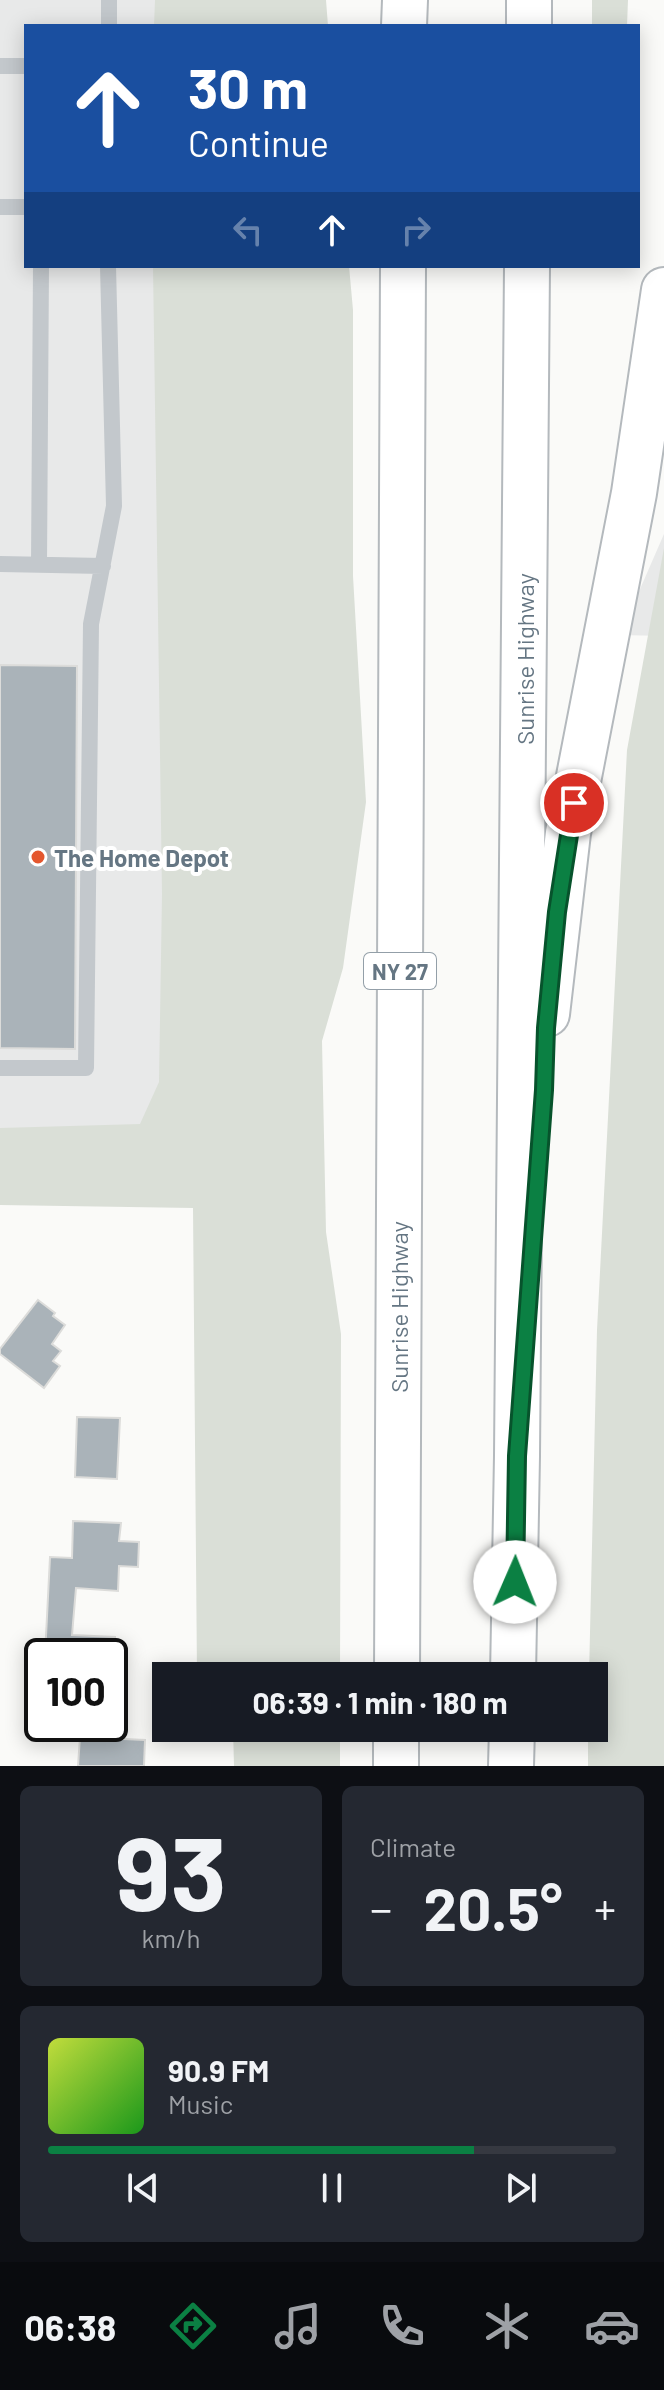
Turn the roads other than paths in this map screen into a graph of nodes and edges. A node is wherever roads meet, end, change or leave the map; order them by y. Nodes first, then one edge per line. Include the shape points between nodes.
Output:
1 (109, 0) edge
2 (405, 0) edge
3 (529, 0) edge
4 (109, 24) edge
5 (404, 24) edge
6 (529, 24) edge
7 (0, 66) edge
8 (24, 66) edge
9 (0, 207) edge
10 (24, 207) edge
11 (41, 268) edge
12 (108, 268) edge
13 (403, 268) edge
14 (527, 268) edge
15 (664, 290) edge
16 (0, 564) edge
17 (39, 564) junction
18 (103, 566) junction
19 (0, 1068) edge
20 (517, 1456) junction
21 (397, 1662) edge
22 (513, 1662) edge
23 (396, 1742) edge
24 (512, 1742) edge
25 (396, 1766) edge
26 (511, 1766) edge

1 - 4 lane
2 - 5 highway
3 - 6 highway
7 - 8 lane
9 - 10 lane
11 - 17 lane
12 - 18 lane via 114,506
13 - 21 highway, Sunrise Highway / NY 27
14 - 20 highway, Sunrise Highway
15 - 20 highway via 634,493 557,912
16 - 17 lane
17 - 18 lane
18 - 19 lane via 91,624 86,1068
20 - 22 highway, Sunrise Highway
23 - 25 highway
24 - 26 highway

